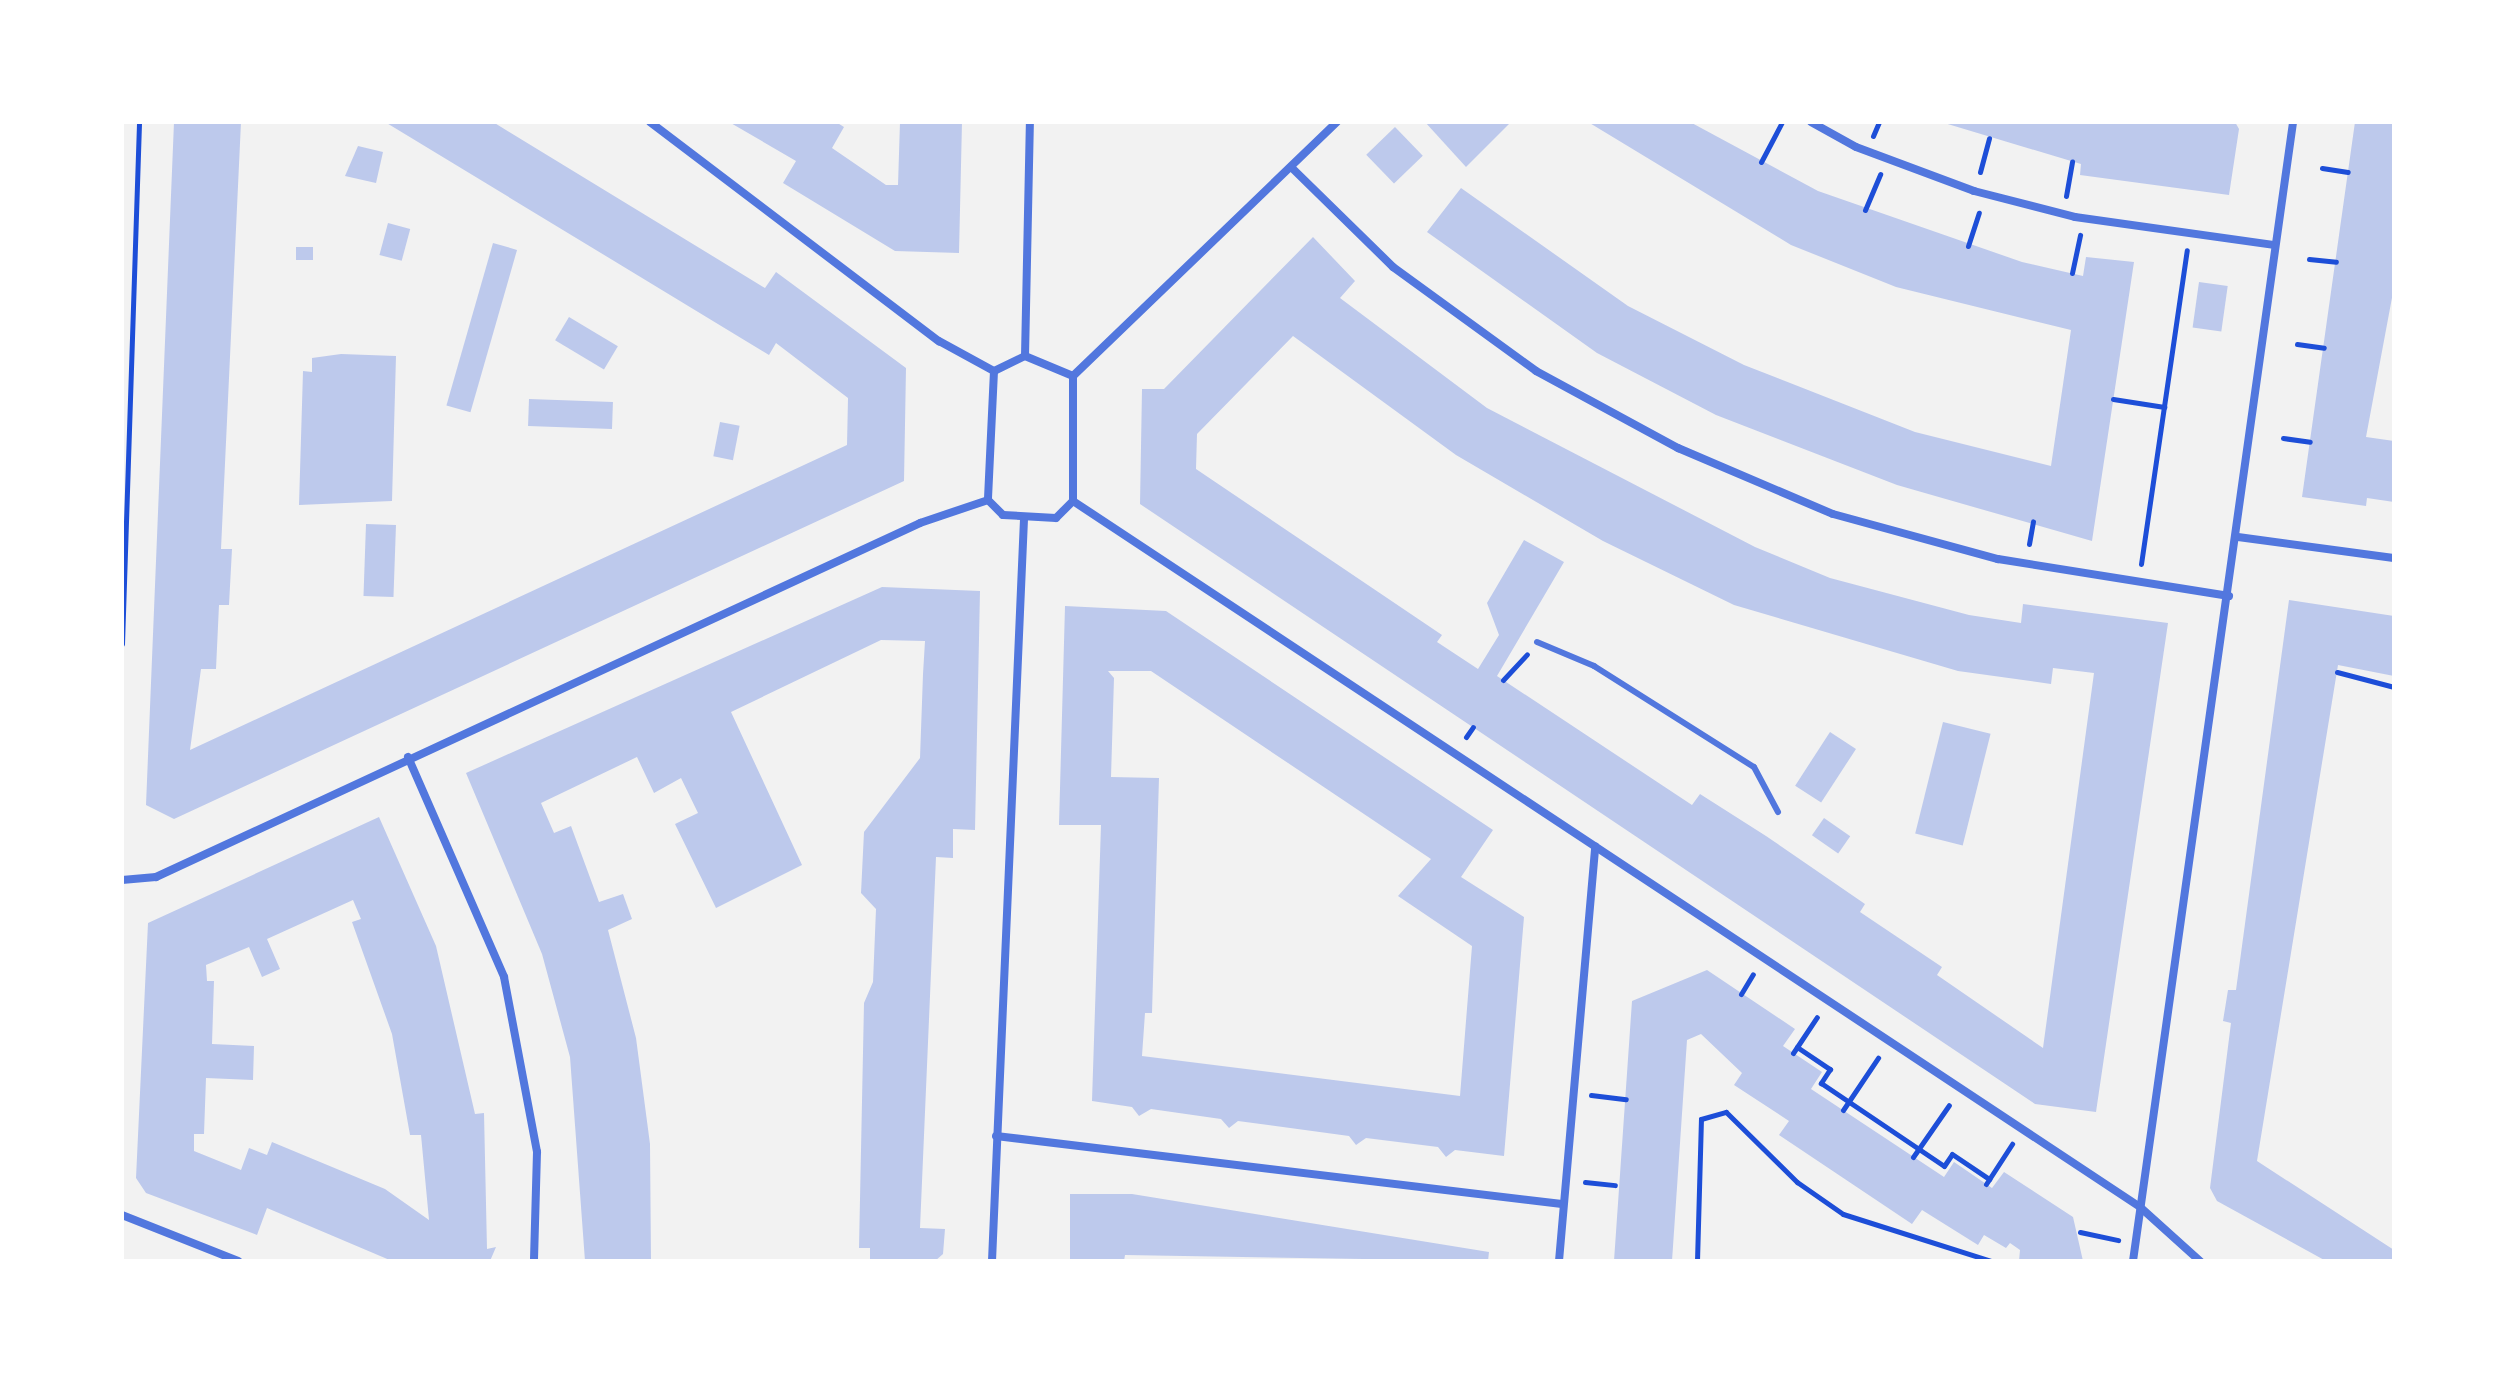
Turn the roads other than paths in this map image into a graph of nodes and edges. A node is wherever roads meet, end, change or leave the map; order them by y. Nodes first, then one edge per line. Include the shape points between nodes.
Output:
1 (650, 122) edge
2 (1030, 122) edge
3 (1337, 122) edge
4 (1811, 122) edge
5 (2293, 122) edge
6 (1291, 167) junction
7 (2275, 245) junction
8 (1025, 356) junction
9 (994, 371) junction
10 (1073, 376) junction
11 (988, 500) junction
12 (1073, 501) junction
13 (1024, 520) junction
14 (2238, 537) junction
15 (2394, 558) edge
16 (2229, 596) junction
17 (1537, 642) road end
18 (408, 757) junction
19 (1778, 812) dead end
20 (1595, 847) junction
21 (122, 880) edge
22 (996, 1136) junction
23 (1562, 1204) junction
24 (2140, 1207) junction
25 (122, 1215) edge
26 (238, 1261) edge
27 (534, 1261) edge
28 (992, 1261) edge
29 (1559, 1261) edge
30 (2133, 1261) edge
31 (2200, 1261) edge

1 - 9 street via 939,341
2 - 8 street
3 - 6 street
4 - 7 street via 1974,191 2084,218
5 - 7 street
6 - 10 street
6 - 16 street via 1417,284 1536,371 1678,448 1833,514 1998,559
7 - 14 street
8 - 9 street
8 - 10 street
9 - 11 street
10 - 12 street
11 - 13 street via 1003,515
11 - 18 street via 920,523
12 - 13 street via 1056,518
12 - 20 street
13 - 22 street
14 - 15 street
14 - 16 street
16 - 24 street
17 - 19 lane via 1594,666 1754,767
18 - 21 street via 156,877
18 - 27 street via 504,977 537,1152
20 - 23 street
20 - 24 street
22 - 23 street
22 - 28 street
23 - 29 street
24 - 30 street
24 - 31 street
25 - 26 street

